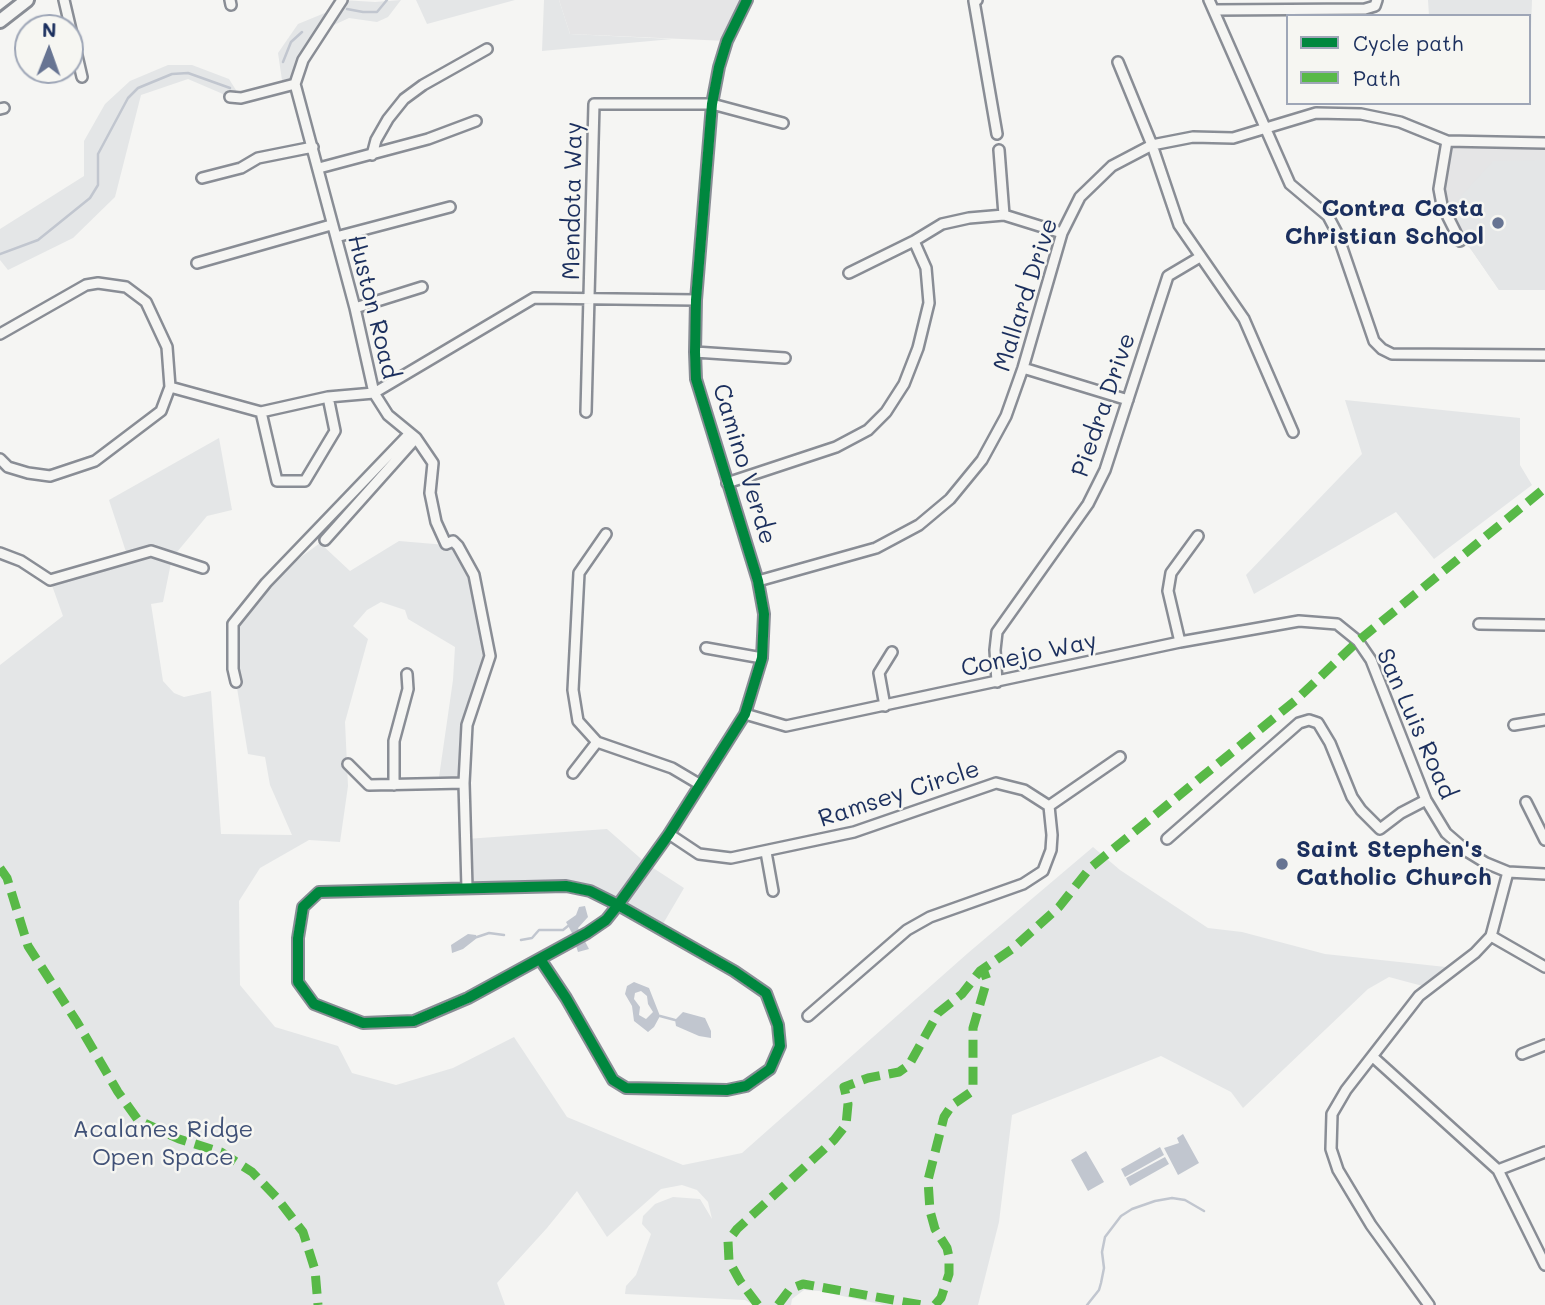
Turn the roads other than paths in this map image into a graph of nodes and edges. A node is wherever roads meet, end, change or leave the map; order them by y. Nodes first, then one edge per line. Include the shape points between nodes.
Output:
1 (342, 0) edge
2 (747, 0) edge
3 (1209, 0) edge
4 (1377, 0) edge
5 (976, 1) edge
6 (23, 2) edge
7 (1214, 10) junction
8 (0, 22) edge
9 (487, 49) dead end
10 (1118, 62) dead end
11 (295, 84) junction
12 (230, 97) dead end
13 (712, 104) junction
14 (476, 121) dead end
15 (783, 123) dead end
16 (1265, 127) junction
17 (997, 134) dead end
18 (1447, 141) junction
19 (1545, 143) edge
20 (1152, 145) junction
21 (313, 147) junction
22 (999, 150) dead end
23 (372, 155) junction
24 (319, 168) junction
25 (202, 178) dead end
26 (450, 208) dead end
27 (1004, 215) junction
28 (331, 225) junction
29 (1062, 233) junction
30 (336, 237) junction
31 (914, 241) junction
32 (1460, 241) dead end
33 (1200, 257) junction
34 (197, 263) dead end
35 (849, 273) dead end
36 (422, 287) dead end
37 (590, 299) junction
38 (695, 300) junction
39 (355, 309) junction
40 (0, 334) edge
41 (695, 352) junction
42 (1545, 355) edge
43 (785, 358) dead end
44 (1023, 368) junction
45 (170, 387) junction
46 (374, 393) junction
47 (328, 397) junction
48 (1128, 400) junction
49 (261, 412) junction
50 (586, 412) dead end
51 (1293, 432) dead end
52 (413, 435) junction
53 (0, 459) edge
54 (727, 483) junction
55 (606, 534) dead end
56 (1198, 536) dead end
57 (325, 540) dead end
58 (0, 554) edge
59 (203, 568) dead end
60 (758, 581) junction
61 (1324, 622) joint
62 (1479, 624) dead end
63 (1545, 625) edge
64 (1180, 642) junction
65 (706, 648) dead end
66 (892, 652) dead end
67 (762, 658) junction
68 (407, 674) dead end
69 (236, 682) dead end
70 (997, 682) junction
71 (885, 706) junction
72 (745, 714) junction
73 (1545, 720) edge
74 (1514, 725) dead end
75 (597, 742) junction
76 (1119, 757) dead end
77 (348, 764) dead end
78 (573, 773) dead end
79 (464, 783) junction
80 (699, 784) junction
81 (394, 785) junction
82 (1426, 800) junction
83 (1526, 802) dead end
84 (1049, 806) junction
85 (669, 834) junction
86 (1167, 839) dead end
87 (1545, 840) edge
88 (766, 852) junction
89 (1507, 872) junction
90 (1545, 874) edge
91 (467, 888) junction
92 (773, 891) dead end
93 (618, 905) junction
94 (1491, 936) junction
95 (540, 959) junction
96 (1545, 967) edge
97 (808, 1016) dead end
98 (1545, 1045) edge
99 (1522, 1054) dead end
100 (1373, 1057) junction
101 (1545, 1152) edge
102 (1498, 1170) junction
103 (1545, 1265) edge
104 (1429, 1305) edge

1 - 11 street via 303,60
2 - 13 street, Camino Verde via 727,41
3 - 7 street
4 - 7 street via 1375,6 1365,9
5 - 17 street
6 - 8 main road
7 - 16 street
9 - 23 street via 404,99 388,119
10 - 20 street
11 - 12 street
11 - 21 street, Huston Road
13 - 15 street
13 - 37 street, Mendota Way via 594,104
13 - 38 street, Camino Verde
14 - 23 street
16 - 18 street, Mallard Drive via 1316,113 1361,114 1400,122
16 - 20 street, Mallard Drive via 1233,138 1193,137
16 - 42 street via 1290,184 1328,216 1337,233 1374,341 1382,349 1391,354
18 - 19 street, Mallard Drive
18 - 32 street via 1439,189
20 - 29 street, Mallard Drive via 1112,166 1088,189
20 - 33 street via 1179,225
21 - 24 street, Huston Road
21 - 25 street via 258,158 241,168
22 - 27 street
23 - 24 street
24 - 28 street, Huston Road
26 - 30 street
27 - 29 street
27 - 31 street via 942,224
28 - 30 street, Huston Road
28 - 34 street
29 - 44 street, Mallard Drive
30 - 39 street, Huston Road
31 - 35 street
31 - 54 street via 926,268 929,303 904,384 886,412 867,430 836,447
33 - 48 street, Piedra Drive via 1168,276
33 - 51 street via 1244,319
36 - 39 street
37 - 38 street
37 - 46 street via 534,298
37 - 50 street, Mendota Way
38 - 41 street, Camino Verde
39 - 46 street, Huston Road
40 - 45 street via 86,285 126,287 146,302 167,347
41 - 43 street
41 - 54 street, Camino Verde via 696,379
44 - 48 street
44 - 60 street, Mallard Drive via 1006,416 982,460 950,499 919,525 876,548
45 - 49 street
45 - 53 street via 161,411 95,461 50,476 28,474
46 - 47 street
46 - 52 street, Huston Road via 388,415
47 - 49 street
47 - 49 street via 335,431 305,481 277,481
48 - 70 street, Piedra Drive via 1105,470 1088,504 997,632
52 - 57 street
52 - 69 street via 266,583 233,624
52 - 79 street, Huston Road via 433,463 430,493 436,522 446,544 453,541 458,546 474,575 490,656 467,725
54 - 60 street, Camino Verde
55 - 75 street via 579,573 573,690 578,721
56 - 64 street via 1171,573 1168,591
58 - 59 street via 50,580 151,551
60 - 67 street, Camino Verde via 764,614
61 - 64 street, Conejo Way via 1298,621
61 - 82 street, San Luis Road via 1338,624 1371,660
62 - 63 street
64 - 70 street, Conejo Way
65 - 67 street
66 - 71 street via 879,673
67 - 72 street, Camino Verde
68 - 81 street via 408,689 394,741
70 - 71 street, Conejo Way
71 - 72 street, Conejo Way via 786,726
72 - 80 street, Camino Verde
73 - 74 street
75 - 78 street
75 - 80 street via 672,768
76 - 84 street
77 - 81 street via 369,785
79 - 81 street
79 - 91 street, Huston Road
80 - 85 street, Camino Verde
82 - 86 street via 1380,829 1352,797 1330,743 1318,723 1309,720 1299,723
82 - 89 street, San Luis Road via 1446,833 1486,863
83 - 87 street
84 - 88 street, Ramsey Circle via 1024,790 996,783 854,832
84 - 97 street via 1051,850 1043,871 1023,884 930,917 908,930
85 - 88 street, Ramsey Circle via 699,854 731,858
85 - 93 street, Camino Verde
88 - 92 street
89 - 90 street, San Luis Road
89 - 94 street
91 - 93 street, Camino Verde via 566,886 590,891
91 - 95 street, Camino Verde via 320,892 303,907 298,982 314,1003 341,1016 363,1023 414,1021
93 - 95 street, Camino Verde via 606,920
93 - 95 street, Camino Verde via 766,993 780,1046 770,1069 746,1086 727,1090 626,1088 613,1080
94 - 96 street
94 - 100 street via 1419,996
98 - 99 street
100 - 102 street
100 - 104 street via 1332,1114 1331,1149 1371,1226
101 - 102 street
102 - 103 street

